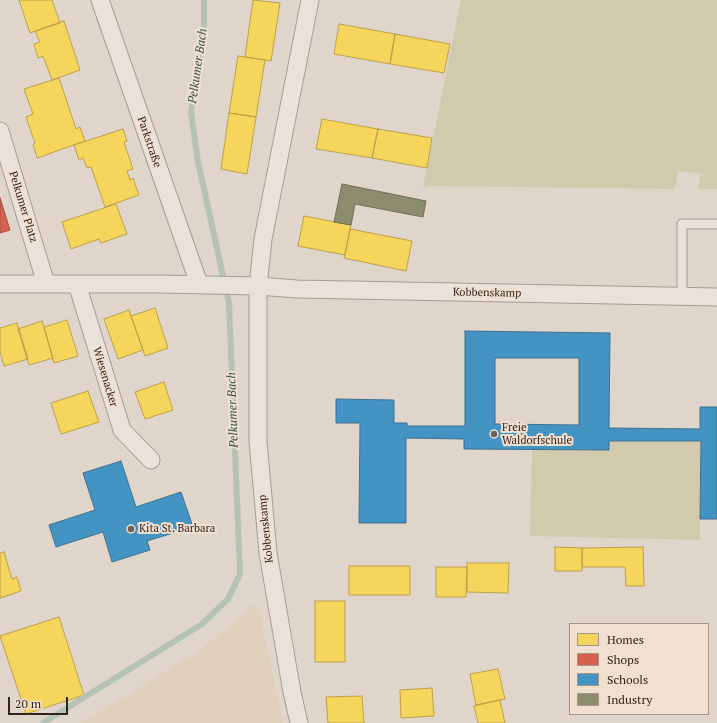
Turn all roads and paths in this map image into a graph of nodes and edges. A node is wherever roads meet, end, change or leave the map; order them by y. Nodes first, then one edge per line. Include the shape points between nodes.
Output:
1 (100, 0) edge
2 (310, 0) edge
3 (0, 131) edge
4 (717, 224) edge
5 (0, 284) edge
6 (46, 284) junction
7 (77, 284) junction
8 (205, 284) junction
9 (258, 286) junction
10 (682, 296) junction
11 (717, 297) edge
12 (151, 460) dead end
13 (299, 723) edge

1 - 8 street, Parkstraße
2 - 9 street, Kobbenskamp via 263,240
3 - 6 street, Pelkumer Platz
4 - 10 lane via 682,224
5 - 6 street
6 - 7 street
7 - 8 street
7 - 12 street, Wiesenacker via 122,430
8 - 9 street
9 - 10 street, Kobbenskamp via 297,289
9 - 13 street, Kobbenskamp via 258,441 268,553
10 - 11 street, Kobbenskamp

